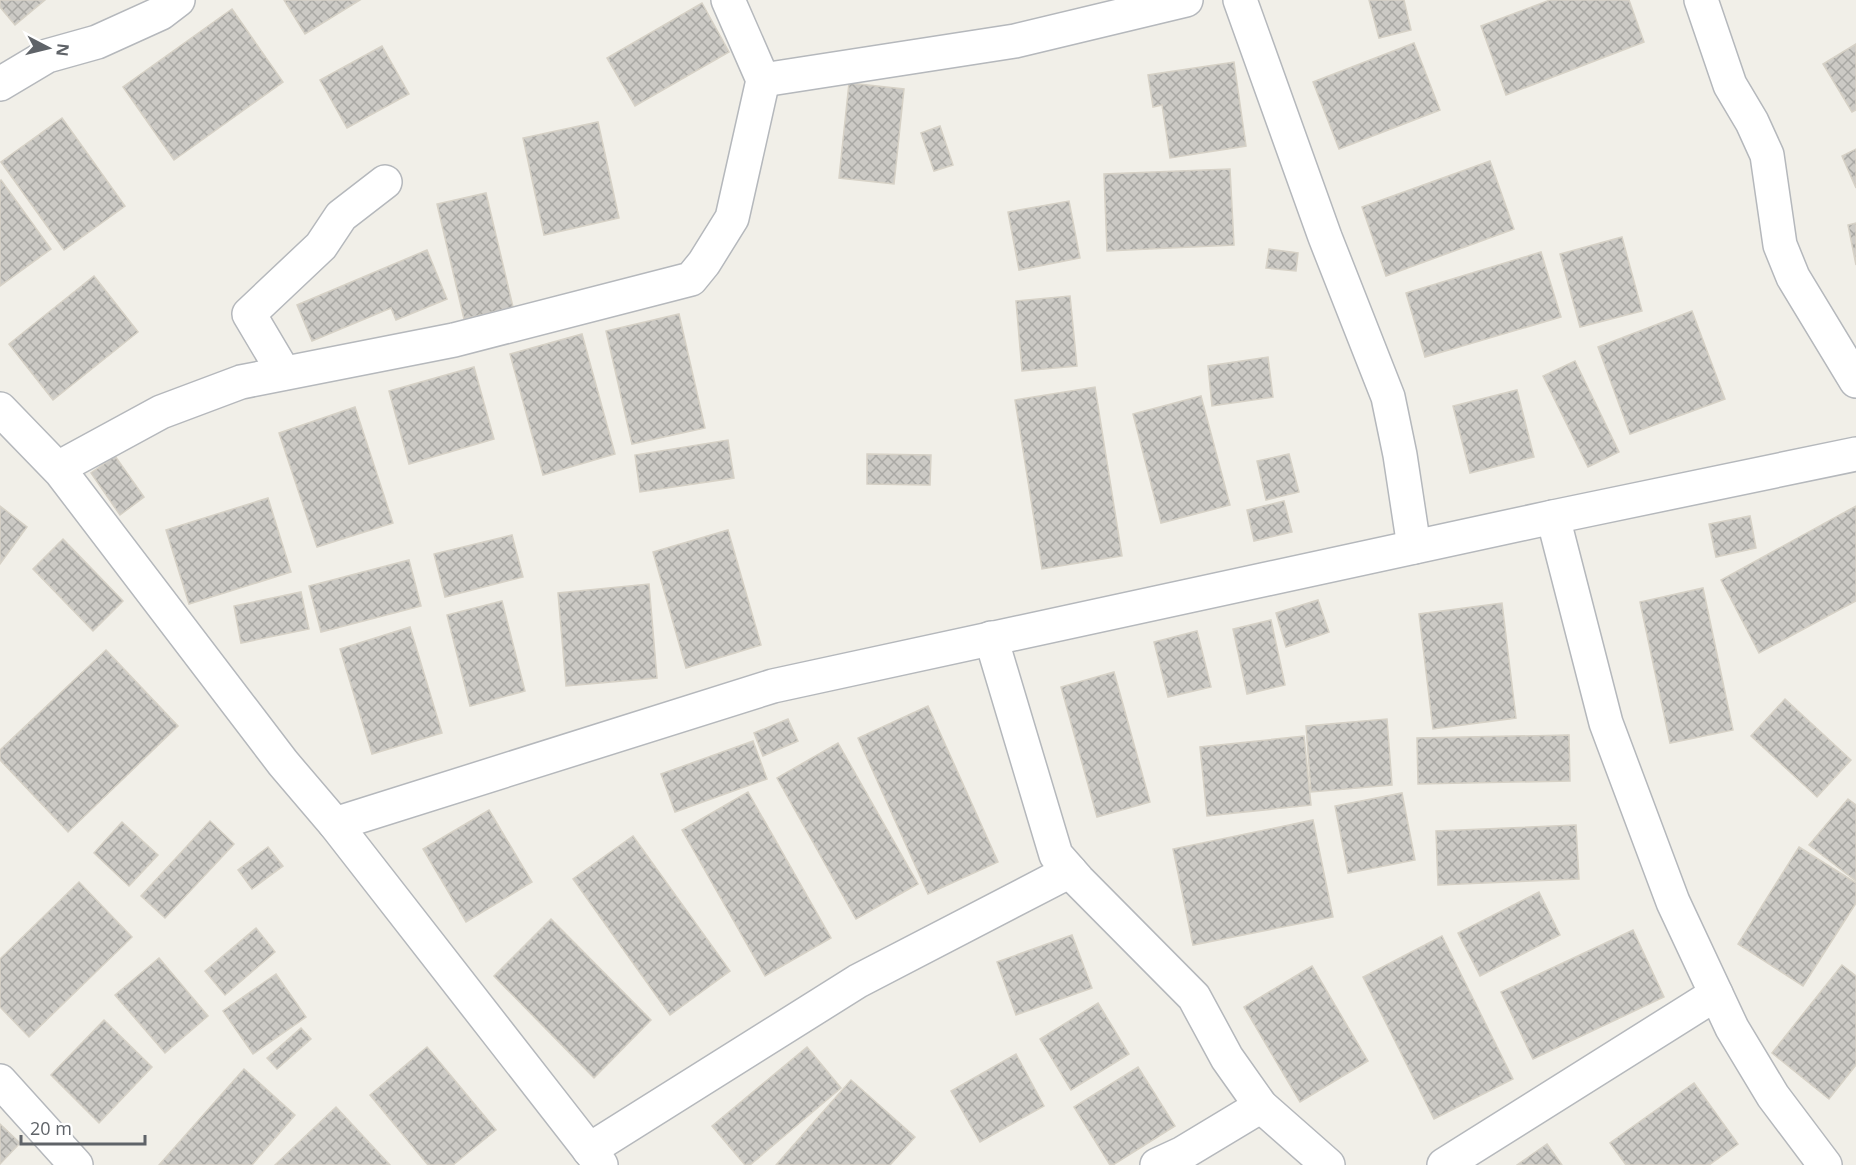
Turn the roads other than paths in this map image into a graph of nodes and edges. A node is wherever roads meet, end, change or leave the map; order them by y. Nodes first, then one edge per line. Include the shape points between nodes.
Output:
1 (178, 0) edge
2 (728, 0) edge
3 (1185, 0) edge
4 (1240, 0) edge
5 (1701, 0) edge
6 (764, 80) junction
7 (0, 84) edge
8 (385, 182) dead end
9 (284, 373) junction
10 (1856, 381) edge
11 (0, 409) edge
12 (1856, 454) edge
13 (58, 468) junction
14 (1553, 517) junction
15 (1414, 547) junction
16 (991, 638) junction
17 (335, 824) junction
18 (1070, 871) junction
19 (1716, 994) junction
20 (0, 1081) edge
21 (1261, 1106) junction
22 (595, 1158) edge
23 (76, 1165) edge
24 (1157, 1165) edge
25 (1328, 1165) edge
26 (1444, 1165) edge
27 (1825, 1165) edge

1 - 7 street via 97,42 48,56
2 - 6 street
3 - 6 street via 1015,41
4 - 15 street via 1325,237 1388,397
5 - 10 street via 1730,85 1767,156 1780,245 1793,277
6 - 9 street via 732,218 691,279 454,340
8 - 9 street via 341,216 321,246 249,314
9 - 13 street via 241,382 161,412
11 - 13 street
12 - 14 street
13 - 17 street via 283,763
14 - 15 street
14 - 19 street via 1606,723 1672,902
15 - 16 street
16 - 17 street via 773,686
16 - 18 street via 1056,855
17 - 22 street
18 - 21 street via 1194,997 1227,1058
18 - 22 street via 858,981
19 - 26 street
19 - 27 street via 1773,1096
20 - 23 street
21 - 24 street
21 - 25 street

